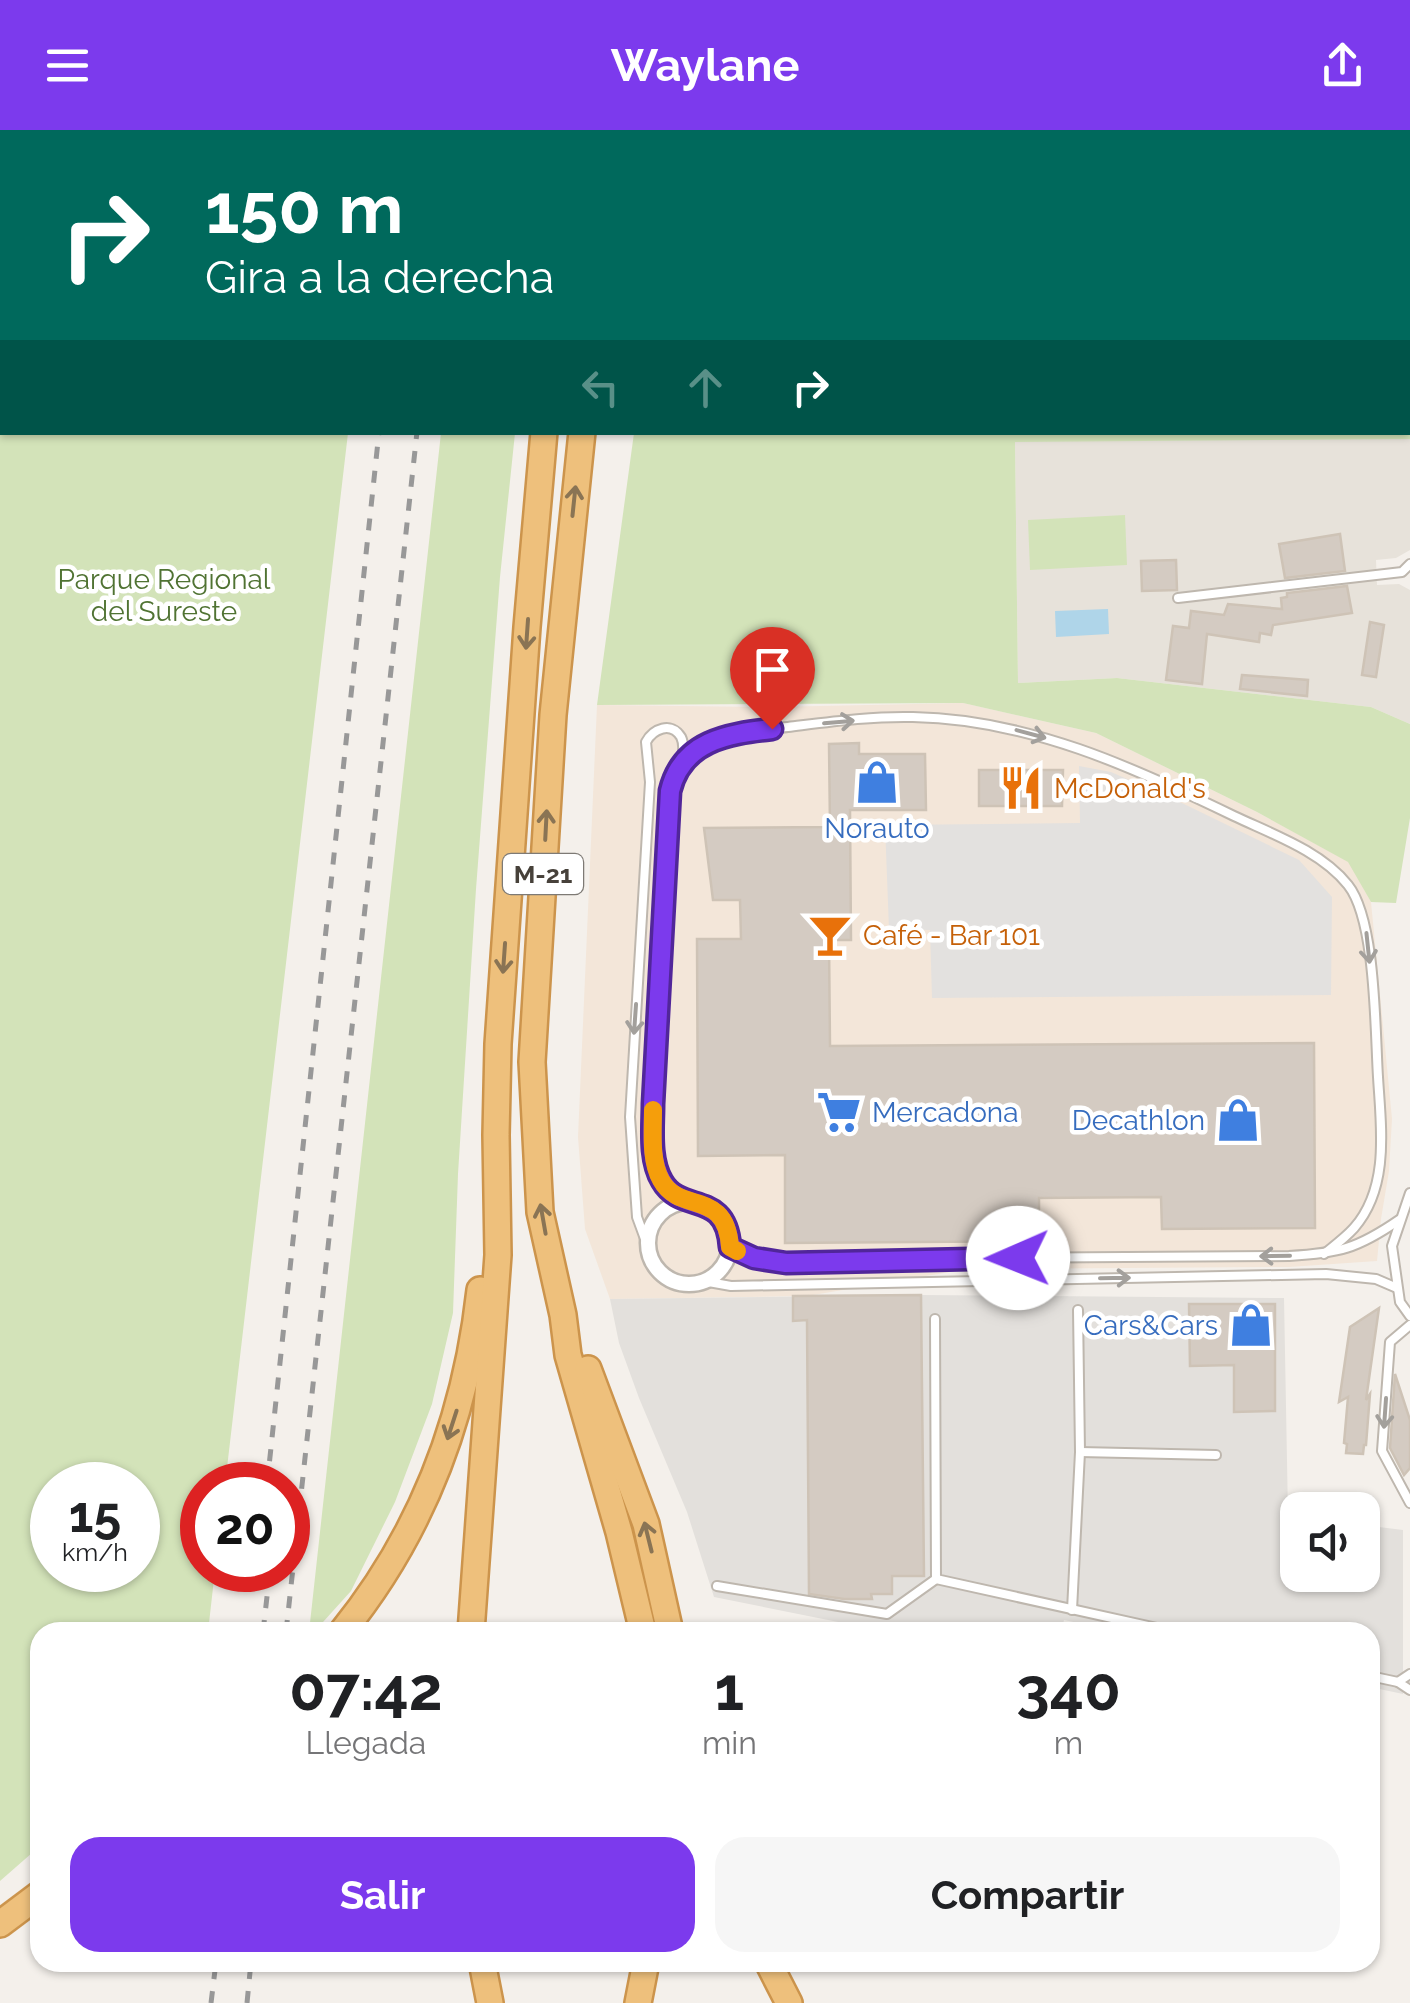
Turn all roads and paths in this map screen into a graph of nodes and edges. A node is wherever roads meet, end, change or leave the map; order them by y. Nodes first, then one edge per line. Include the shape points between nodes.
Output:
1 (544, 435) edge
2 (582, 435) edge
3 (1410, 564) edge
4 (1406, 575) edge
5 (1178, 598) dead end
6 (681, 764) junction
7 (496, 1135) junction
8 (1410, 1193) edge
9 (692, 1202) junction
10 (1400, 1220) junction
11 (648, 1246) junction
12 (730, 1247) junction
13 (1324, 1254) junction
14 (703, 1281) junction
15 (1397, 1288) junction
16 (1078, 1310) dead end
17 (563, 1314) junction
18 (1410, 1316) edge
19 (935, 1319) dead end
20 (1410, 1325) edge
21 (1080, 1452) junction
22 (1216, 1454) dead end
23 (1410, 1503) edge
24 (936, 1579) junction
25 (717, 1586) dead end
26 (1072, 1610) junction
27 (350, 1622) edge
28 (471, 1622) edge
29 (641, 1622) edge
30 (668, 1622) edge
31 (1128, 1622) edge
32 (1410, 1674) edge
33 (1380, 1678) edge
34 (1398, 1682) junction
35 (1410, 1690) edge
36 (30, 1902) edge
37 (0, 1924) edge
38 (484, 1972) edge
39 (644, 1972) edge
40 (773, 1972) edge
41 (490, 2003) edge
42 (638, 2003) edge
43 (789, 2003) edge

1 -> 7 highway, M-21
17 -> 2 highway, M-21 via 540,1212 532,1062 552,715
3 - 4 lane
4 - 5 lane
6 - 9 lane via 670,791 654,1152 666,1188
6 -> 11 lane via 679,734 661,728 648,736 630,1117 638,1216
6 -> 13 lane via 693,751 738,732 878,718 983,724 1072,745 1143,773 1311,854 1338,874 1364,920 1382,1144 1366,1210
7 -> 27 highway, M-21 via 476,1330 457,1411 410,1534
7 - 28 highway, M-21 via 498,1255
8 - 10 lane
9 - 11 street via 665,1209
9 - 12 street via 716,1212
10 - 13 lane via 1355,1247
10 - 15 lane via 1392,1246
11 - 14 street via 667,1278
13 -> 12 lane via 786,1263
12 - 14 street via 716,1273
14 -> 15 lane via 730,1286 1326,1274 1376,1278
15 - 18 lane
16 - 21 lane
17 - 29 highway, M-21 via 568,1355
30 -> 17 highway via 646,1524
19 - 24 lane
20 -> 23 lane via 1390,1342 1382,1451
21 - 22 lane
21 - 26 lane
24 - 25 lane via 887,1614
24 - 26 lane
26 - 31 lane
32 - 34 lane
33 - 34 lane
34 - 35 lane
36 - 37 highway
38 - 41 highway
39 - 42 highway
40 - 43 highway

